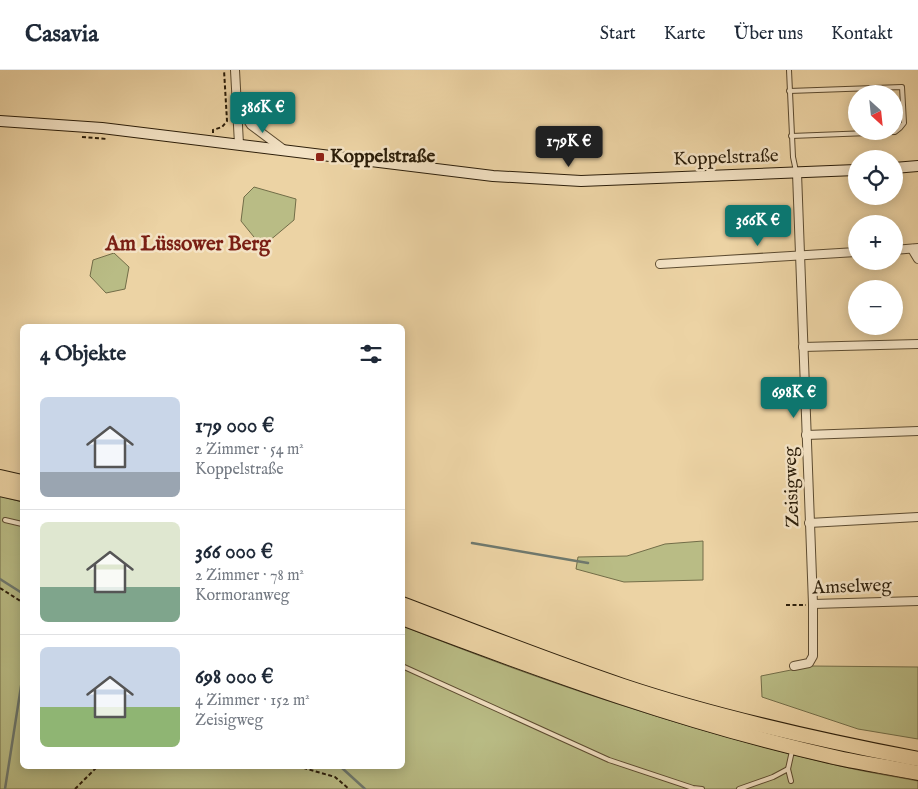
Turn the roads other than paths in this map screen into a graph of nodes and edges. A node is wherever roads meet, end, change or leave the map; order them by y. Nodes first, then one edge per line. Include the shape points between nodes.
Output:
1 (234, 70) edge
2 (789, 70) edge
3 (789, 91) junction
4 (237, 104) junction
5 (0, 121) edge
6 (792, 136) junction
7 (239, 144) junction
8 (283, 149) junction
9 (918, 166) edge
10 (903, 167) edge
11 (848, 170) edge
12 (797, 173) junction
13 (915, 248) edge
14 (848, 252) edge
15 (799, 255) junction
16 (918, 259) edge
17 (660, 264) dead end
18 (918, 344) edge
19 (802, 347) junction
20 (918, 431) edge
21 (806, 435) junction
22 (0, 477) edge
23 (20, 482) edge
24 (0, 489) edge
25 (20, 494) edge
26 (918, 517) edge
27 (5, 520) dead end
28 (809, 523) junction
29 (20, 524) edge
30 (918, 601) edge
31 (813, 604) junction
32 (405, 605) edge
33 (405, 619) edge
34 (794, 666) dead end
35 (405, 667) edge
36 (793, 746) junction
37 (918, 759) edge
38 (788, 769) junction
39 (918, 772) edge
40 (791, 781) dead end
41 (702, 789) edge
42 (739, 789) edge

1 - 4 street
2 - 3 lane
3 - 6 lane
3 - 6 lane via 902,87 904,122 895,132
4 - 7 street
4 - 8 street via 251,125
5 - 7 street, Koppelstraße via 102,128
6 - 12 lane
7 - 8 street, Koppelstraße
8 - 12 street, Koppelstraße via 409,167 581,181
9 - 10 street
11 - 12 street, Koppelstraße
12 - 15 street, Zeisigweg
13 - 16 street
14 - 15 street
15 - 17 street
15 - 19 street, Zeisigweg
18 - 19 street
19 - 21 street, Zeisigweg
20 - 21 street
21 - 28 street, Zeisigweg
22 - 23 highway
24 - 25 highway
26 - 28 street
27 - 29 lane
28 - 31 street, Zeisigweg
30 - 31 street, Amselweg
31 - 34 street, Zeisigweg via 813,656 809,663
32 - 37 highway via 633,689 743,721
33 - 36 highway via 622,698
35 - 41 lane via 608,760
36 - 38 lane
36 - 39 highway
38 - 40 lane
38 - 42 lane

